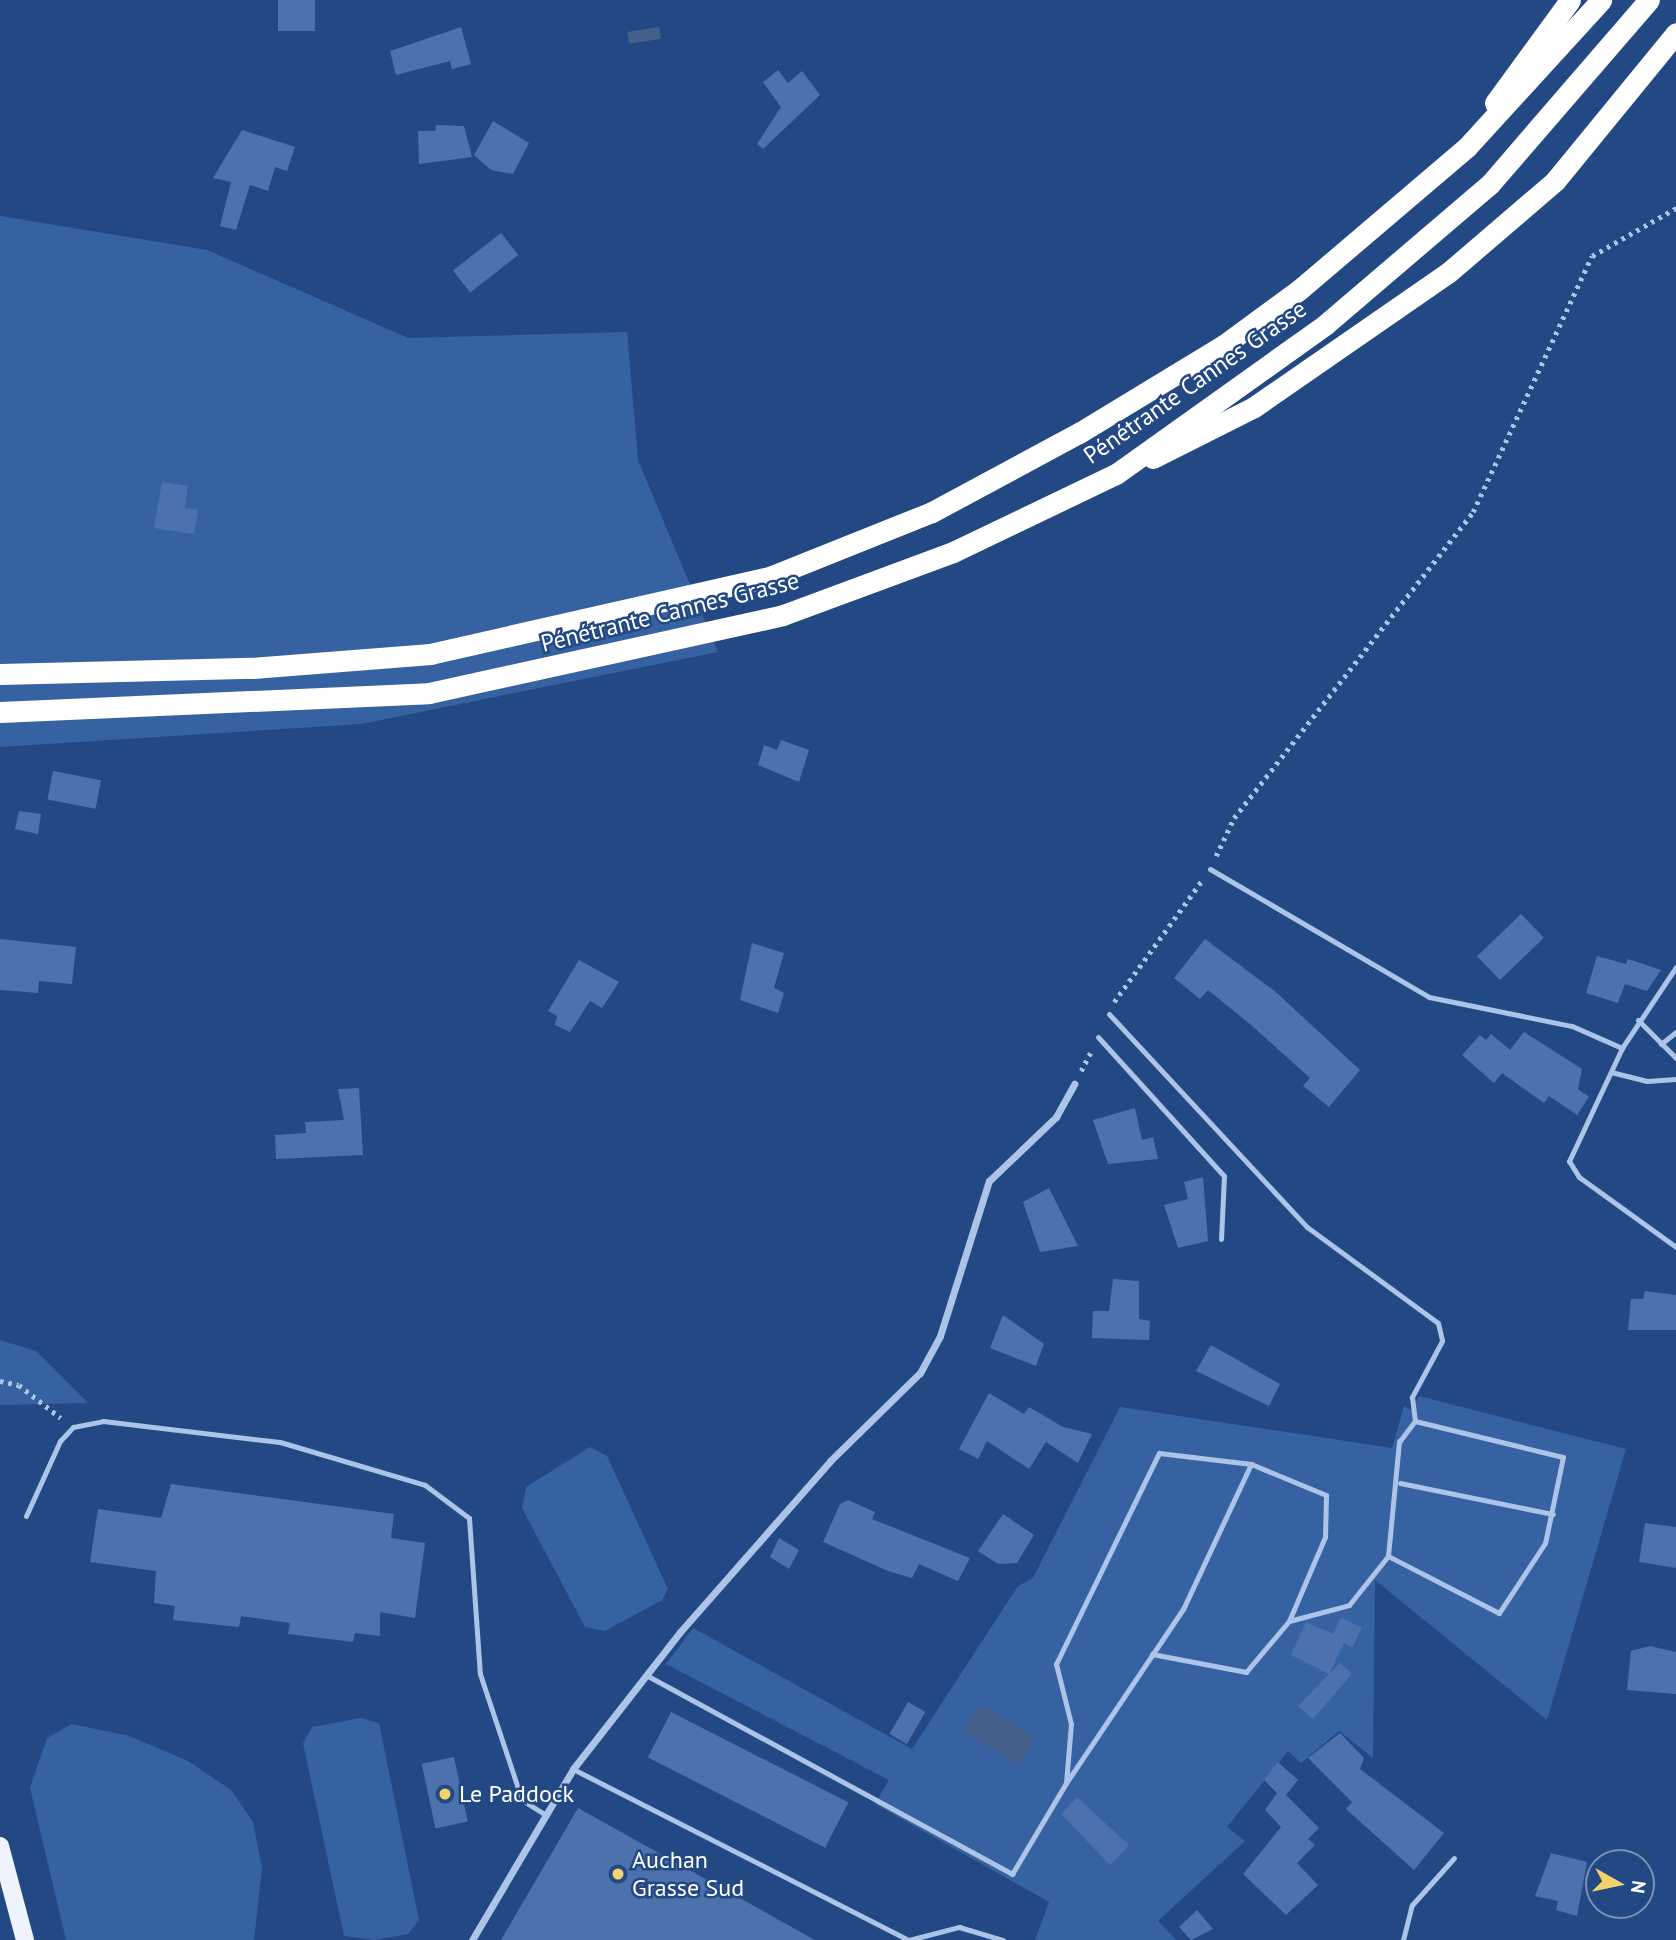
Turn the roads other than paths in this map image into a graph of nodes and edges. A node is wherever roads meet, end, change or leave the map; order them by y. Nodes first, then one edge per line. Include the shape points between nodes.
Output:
1 (1570, 0) edge
2 (1601, 0) edge
3 (1650, 0) edge
4 (1676, 33) edge
5 (1467, 147) junction
6 (1116, 474) junction
7 (0, 674) edge
8 (0, 712) edge
9 (1210, 869) road end
10 (1676, 967) edge
11 (1109, 1014) road end
12 (1638, 1020) junction
13 (1676, 1032) edge
14 (1098, 1037) road end
15 (1661, 1044) junction
16 (1622, 1048) junction
17 (1676, 1058) edge
18 (1611, 1072) junction
19 (1676, 1079) edge
20 (1074, 1084) road end
21 (1221, 1238) dead end
22 (1676, 1247) edge
23 (1415, 1421) junction
24 (1251, 1464) junction
25 (1400, 1483) junction
26 (1553, 1514) junction
27 (26, 1516) dead end
28 (1388, 1556) junction
29 (1289, 1621) junction
30 (1152, 1654) junction
31 (646, 1675) junction
32 (573, 1769) junction
33 (1066, 1783) junction
34 (544, 1814) junction
35 (0, 1846) edge
36 (1454, 1858) dead end
37 (25, 1940) edge
38 (472, 1940) edge
39 (908, 1940) edge
40 (1003, 1940) edge
41 (1403, 1940) edge

1 - 5 highway
2 - 5 highway, Pénétrante Cannes Grasse
3 - 6 highway, Pénétrante Cannes Grasse via 1490,184 1326,324
4 - 6 highway via 1555,181 1449,272 1254,407 1203,437
5 - 7 highway, Pénétrante Cannes Grasse via 1380,228 1213,352 932,512 772,576 430,654 252,668
6 - 8 highway, Pénétrante Cannes Grasse via 953,552 783,615 545,671 403,695
9 - 16 lane via 1429,997 1572,1026
10 - 12 lane
11 - 23 lane via 1307,1227 1438,1323 1442,1341 1412,1397
12 - 15 lane
12 - 16 lane
13 - 15 lane
14 - 21 lane via 1224,1176
15 - 17 lane
16 - 18 lane
18 - 19 lane via 1647,1081
18 - 22 lane via 1572,1153 1572,1170
20 - 31 street via 1056,1117 989,1181 940,1336 920,1373 830,1461
23 - 25 lane via 1399,1442
23 - 26 lane via 1563,1457
24 - 29 lane via 1326,1495 1325,1537
24 - 30 lane via 1183,1609
24 - 33 lane via 1159,1452 1056,1664 1071,1724
25 - 26 lane
25 - 28 lane
26 - 28 lane via 1531,1571 1499,1613
27 - 34 lane via 60,1441 73,1427 103,1421 281,1442 425,1485 469,1518 480,1674 522,1800
28 - 29 lane via 1349,1605
29 - 30 lane via 1246,1672
30 - 33 lane
31 - 32 street
31 - 33 lane via 1012,1874
32 - 34 street
32 - 39 lane
34 - 38 street
35 - 37 main road
36 - 41 lane via 1412,1905
39 - 40 lane via 959,1927

